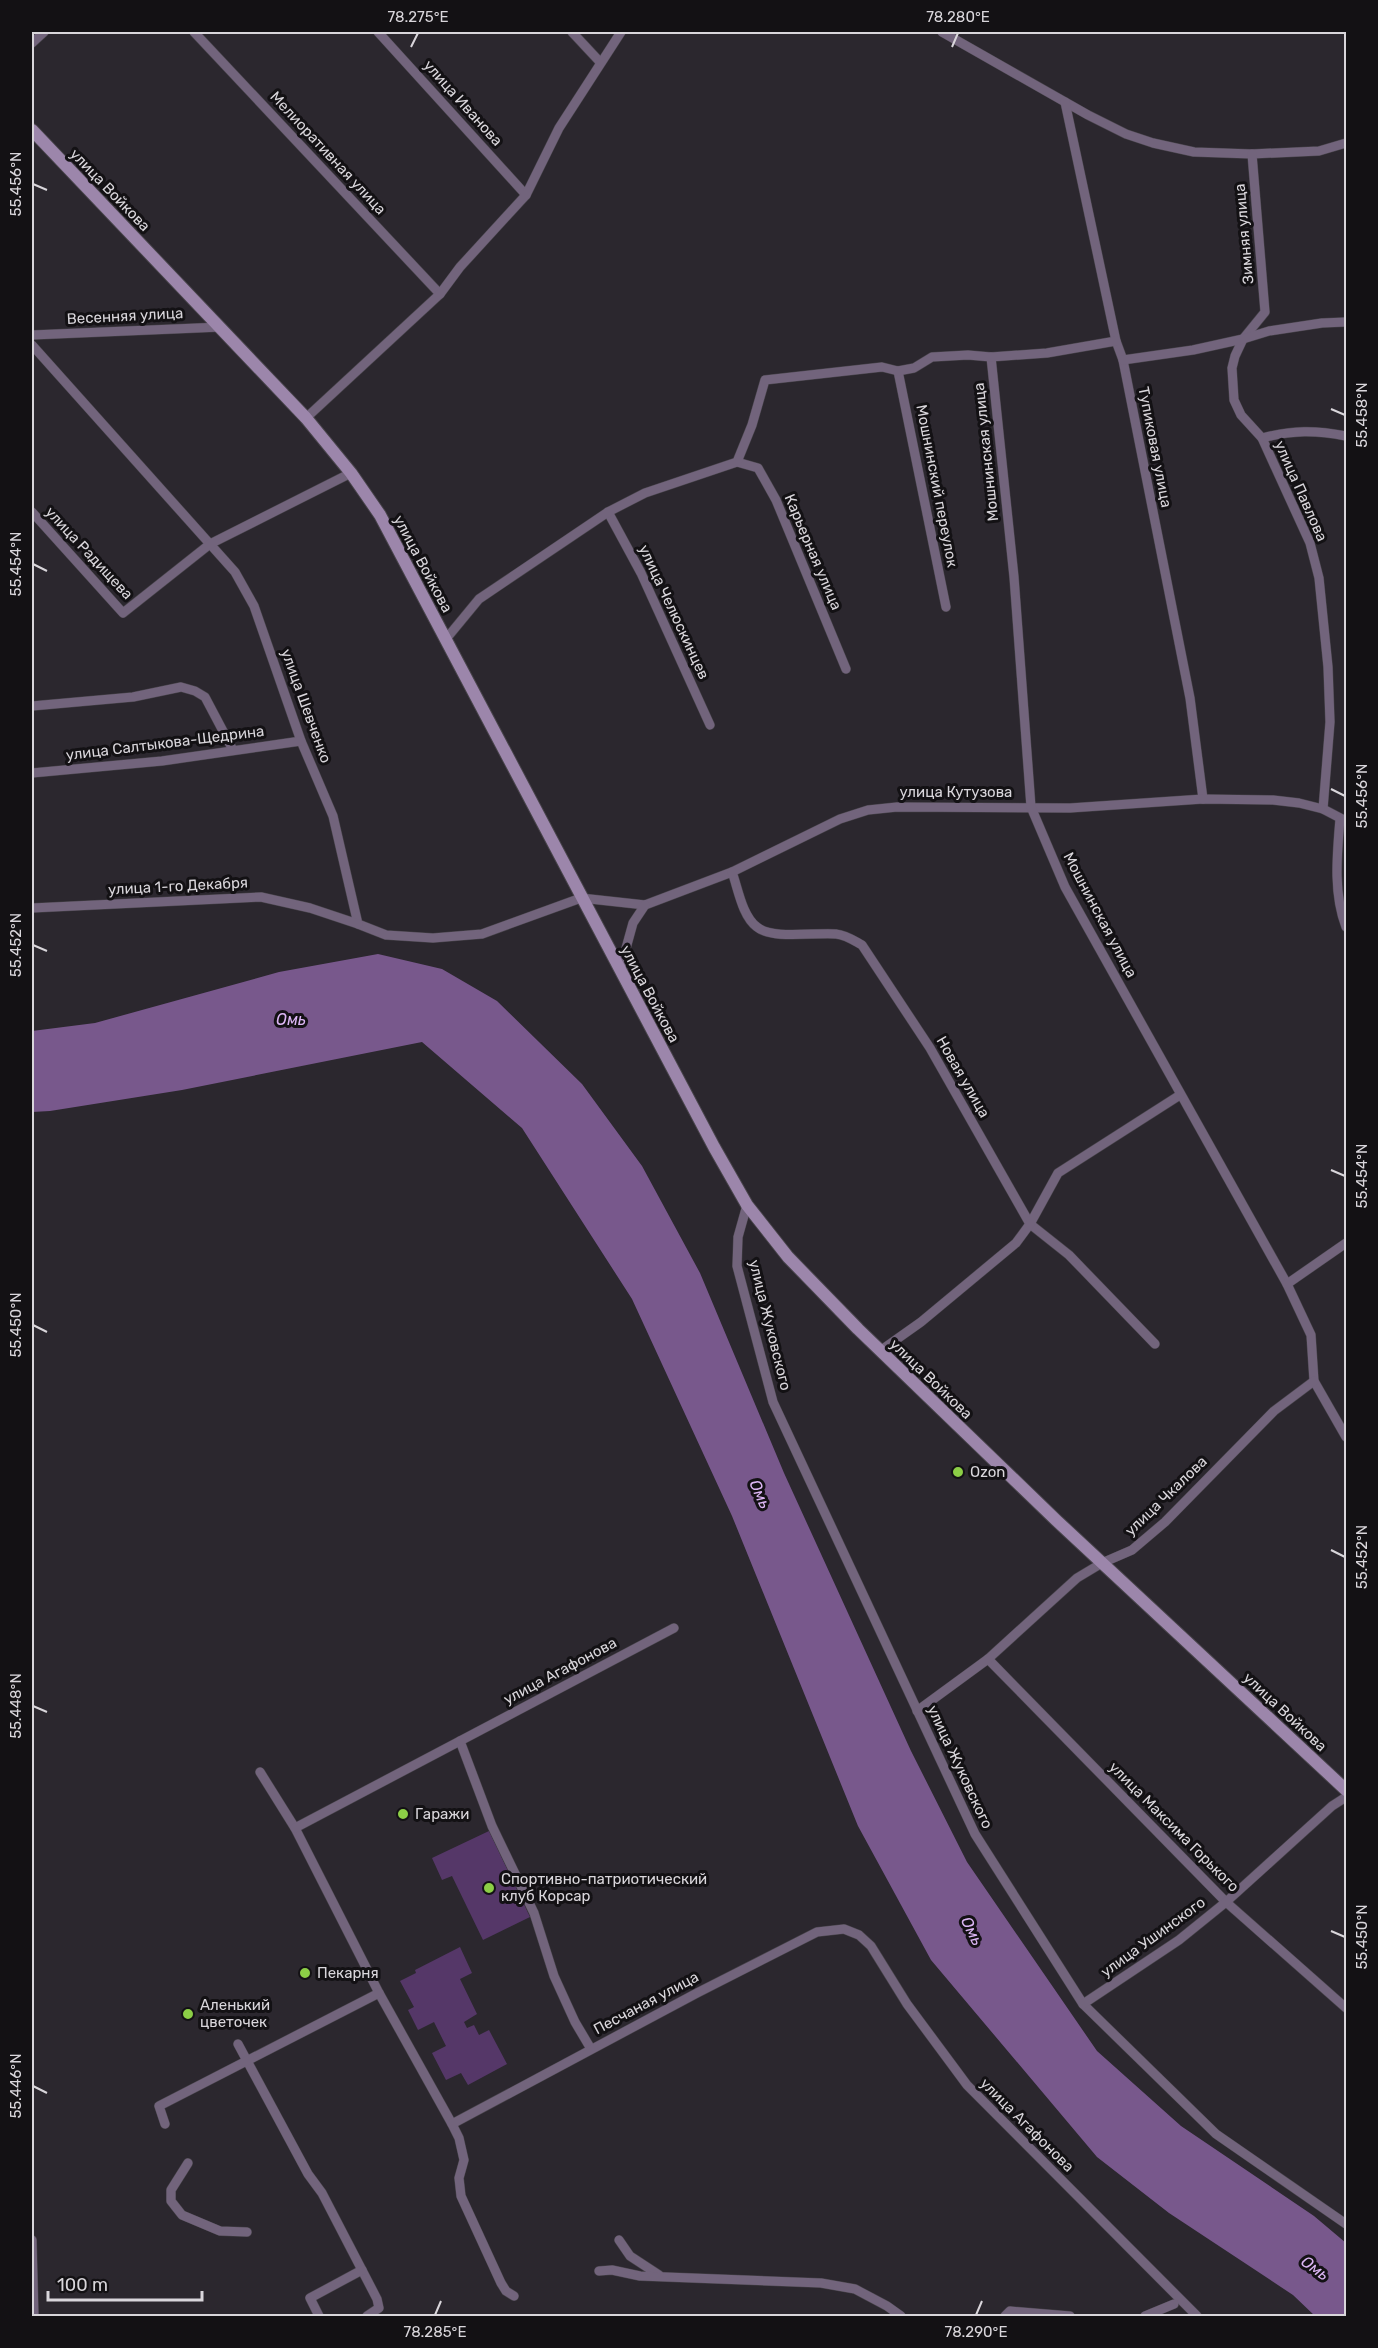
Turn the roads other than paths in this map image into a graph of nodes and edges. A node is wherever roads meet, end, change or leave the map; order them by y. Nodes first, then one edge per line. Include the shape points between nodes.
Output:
1 (44, 32) edge
2 (194, 32) edge
3 (378, 32) edge
4 (572, 32) edge
5 (621, 32) edge
6 (942, 32) edge
7 (32, 43) edge
8 (600, 62) junction
9 (1065, 102) junction
10 (32, 130) edge
11 (1347, 143) edge
12 (1252, 154) junction
13 (526, 195) junction
14 (440, 294) junction
15 (1265, 312) joint
16 (1347, 322) edge
17 (221, 327) junction
18 (32, 335) edge
19 (1243, 339) junction
20 (1116, 341) junction
21 (32, 345) edge
22 (991, 357) junction
23 (1123, 360) junction
24 (898, 371) junction
25 (306, 418) junction
26 (1347, 436) edge
27 (1262, 438) junction
28 (737, 462) junction
29 (351, 473) junction
30 (32, 512) edge
31 (608, 512) junction
32 (210, 544) junction
33 (946, 607) dead end
34 (446, 639) junction
35 (846, 669) dead end
36 (32, 706) edge
37 (710, 725) dead end
38 (301, 741) junction
39 (233, 750) junction
40 (32, 773) edge
41 (1203, 800) junction
42 (1031, 807) junction
43 (1323, 809) junction
44 (1343, 820) edge
45 (732, 872) junction
46 (581, 898) junction
47 (645, 905) junction
48 (32, 908) edge
49 (358, 924) junction
50 (1347, 927) edge
51 (620, 970) junction
52 (1180, 1095) junction
53 (747, 1205) junction
54 (1030, 1224) junction
55 (1347, 1243) edge
56 (1287, 1284) junction
57 (1155, 1344) dead end
58 (880, 1351) junction
59 (1314, 1381) junction
60 (1347, 1437) edge
61 (1102, 1563) junction
62 (674, 1628) dead end
63 (988, 1659) junction
64 (917, 1711) junction
65 (460, 1741) junction
66 (260, 1772) dead end
67 (1347, 1790) edge
68 (1347, 1797) edge
69 (295, 1828) junction
70 (1226, 1902) junction
71 (859, 1935) joint
72 (379, 1993) junction
73 (1083, 2004) junction
74 (1347, 2008) edge
75 (238, 2043) dead end
76 (591, 2049) junction
77 (248, 2061) junction
78 (165, 2124) dead end
79 (452, 2124) junction
80 (188, 2163) dead end
81 (1347, 2224) edge
82 (247, 2232) dead end
83 (32, 2240) edge
84 (619, 2240) dead end
85 (362, 2270) junction
86 (599, 2271) dead end
87 (659, 2275) junction
88 (514, 2296) dead end
89 (1176, 2302) junction
90 (34, 2316) edge
91 (319, 2316) edge
92 (367, 2316) edge
93 (901, 2316) edge
94 (1005, 2316) edge
95 (1070, 2316) edge
96 (1145, 2316) edge
97 (1163, 2316) edge
98 (1197, 2316) edge

1 - 7 street
2 - 14 street, Мелиоративная улица
3 - 13 street, улица Иванова
4 - 8 street
5 - 8 street
6 - 9 street
8 - 13 street via 559,128
9 - 12 street via 1126,134 1153,143 1194,152
9 - 20 street, Тупиковая улица
10 - 17 main road, улица Войкова
11 - 12 street via 1319,151
12 - 15 street, Зимняя улица
13 - 14 street
14 - 25 street
15 - 19 street, улица Павлова
16 - 19 street via 1269,331
17 - 18 street, Весенняя улица
17 - 25 main road, улица Войкова
19 - 23 street
19 - 27 street, улица Павлова via 1232,368 1234,400 1240,415
20 - 22 street via 1047,353
20 - 23 street, Тупиковая улица
21 - 32 street, улица Шевченко
22 - 24 street via 932,357 914,368
22 - 42 street, Мошнинская улица via 1014,577
23 - 41 street, Тупиковая улица via 1188,687
24 - 28 street via 882,367 765,380
24 - 33 street, Мошнинский переулок
25 - 29 main road, улица Войкова
26 - 27 street via 1306,430
27 - 43 street, улица Павлова via 1310,543 1319,578 1330,722
28 - 31 street via 645,493
28 - 35 street, Карьерная улица via 758,468 776,500
29 - 32 street
29 - 34 main road, улица Войкова via 380,515
30 - 32 street, улица Радищева via 123,613
31 - 34 street via 479,599
31 - 37 street, улица Челюскинцев via 641,573
32 - 38 street, улица Шевченко via 235,572 254,606
34 - 46 main road, улица Войкова
36 - 39 street via 133,697 180,687 205,698
38 - 39 street, улица Салтыкова-Щедрина
38 - 49 street, улица Шевченко via 333,816
39 - 40 street, улица Салтыкова-Щедрина
41 - 42 street, улица Кутузова
41 - 43 street, улица Кутузова via 1273,800
42 - 45 street, улица Кутузова via 868,810 840,819
42 - 52 street, Мошнинская улица via 1065,887
43 - 44 street, улица Кутузова
44 - 50 street via 1336,870
45 - 47 street, улица Кутузова
45 - 54 street, Новая улица via 746,911 757,928 772,933 836,934 862,945 930,1048
46 - 47 street, улица Кутузова
46 - 49 street via 482,934 433,938 386,935
46 - 51 main road, улица Войкова
47 - 51 street via 633,922
48 - 49 street, улица 1-го Декабря via 261,897
51 - 53 main road, улица Войкова
52 - 54 street via 1058,1173
52 - 56 street, Мошнинская улица
53 - 58 main road, улица Войкова via 788,1257
53 - 64 street, улица Жуковского via 738,1237 737,1266 773,1402
54 - 57 street, Новая улица via 1069,1255
54 - 58 street via 1016,1243
55 - 56 street
56 - 59 street, Мошнинская улица via 1311,1335
58 - 61 main road, улица Войкова
59 - 60 street, Мошнинская улица
59 - 61 street, улица Чкалова via 1275,1411 1165,1522 1132,1550
61 - 63 street, улица Чкалова via 1077,1578
61 - 67 main road, улица Войкова
62 - 65 street, улица Агафонова
63 - 64 street, улица Чкалова
63 - 70 street, улица Максима Горького
64 - 73 street, улица Жуковского via 975,1834
65 - 69 street, улица Агафонова
65 - 76 street via 492,1826 534,1913 554,1976
66 - 69 street
68 - 70 street, улица Ушинского via 1332,1806
69 - 72 street
70 - 73 street, улица Ушинского via 1179,1940
70 - 74 street, улица Максима Горького
71 - 76 street, Песчаная улица via 844,1929 817,1932
71 - 89 street, улица Агафонова via 871,1946 907,2004 967,2085
72 - 77 street
72 - 79 street
73 - 81 street, улица Жуковского via 1216,2134
75 - 77 street
76 - 79 street, Песчаная улица
77 - 78 street via 159,2106
77 - 85 street
79 - 88 street via 464,2160 459,2178 461,2196 501,2283
80 - 82 street via 171,2190 171,2201 182,2215 220,2232
83 - 90 street
84 - 87 street via 630,2256
85 - 91 street via 310,2298
85 - 92 street via 379,2307
86 - 87 street
87 - 93 street via 821,2283 855,2289
89 - 96 street
89 - 97 street
89 - 98 street, улица Агафонова
94 - 95 street via 1010,2311

